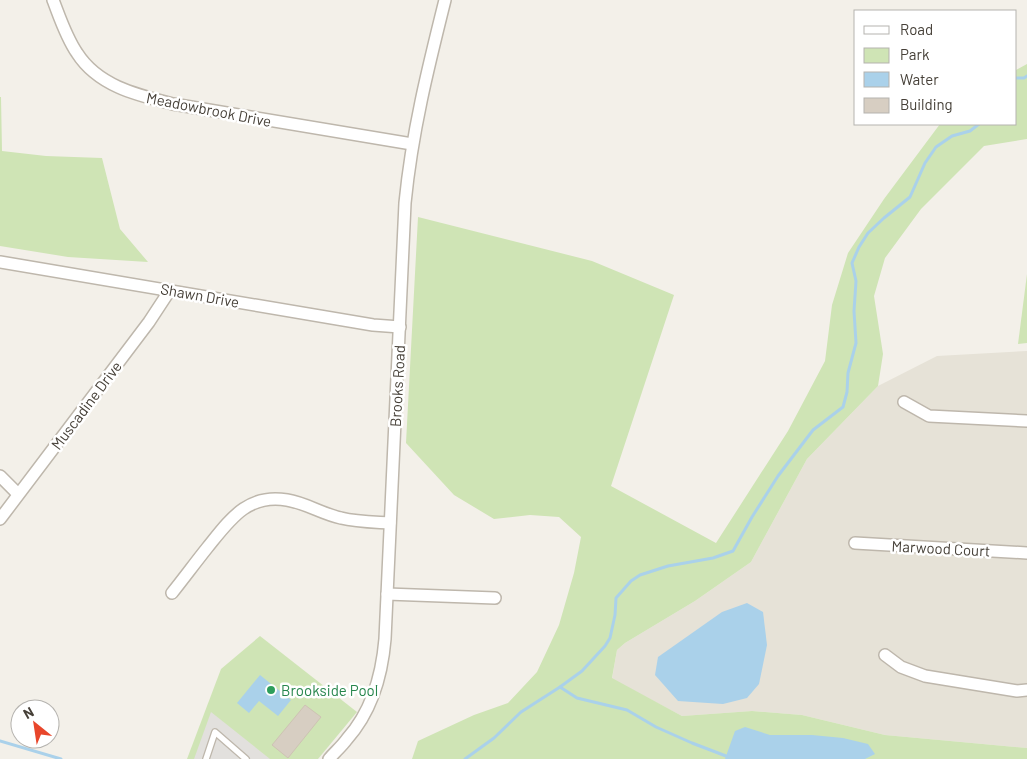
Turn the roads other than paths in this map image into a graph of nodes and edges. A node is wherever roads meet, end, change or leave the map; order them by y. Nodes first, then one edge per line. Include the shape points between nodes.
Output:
1 (53, 0) edge
2 (445, 0) edge
3 (412, 144) junction
4 (0, 263) edge
5 (170, 290) junction
6 (400, 327) junction
7 (904, 402) dead end
8 (1027, 422) edge
9 (0, 476) edge
10 (18, 494) junction
11 (0, 519) edge
12 (390, 523) junction
13 (855, 542) dead end
14 (1027, 553) edge
15 (172, 593) dead end
16 (387, 594) junction
17 (495, 598) dead end
18 (885, 654) dead end
19 (1027, 690) edge
20 (206, 759) edge
21 (246, 759) edge
22 (329, 759) edge

1 - 3 street, Meadowbrook Drive via 69,39 84,63 123,90 173,104
2 - 3 street, Brooks Road
3 - 6 street, Brooks Road via 404,215
4 - 5 street, Shawn Drive
5 - 6 street, Shawn Drive
5 - 10 street, Muscadine Drive
6 - 12 street, Brooks Road
7 - 8 street via 929,416
9 - 10 street
10 - 11 street, Muscadine Drive
12 - 15 street via 340,518 286,500 259,501 229,520
12 - 16 street, Brooks Road
13 - 14 street, Marwood Court
16 - 17 street
16 - 22 street, Brooks Road via 386,639 378,682 359,723
18 - 19 street via 901,667 925,676
20 - 21 lane via 215,732

